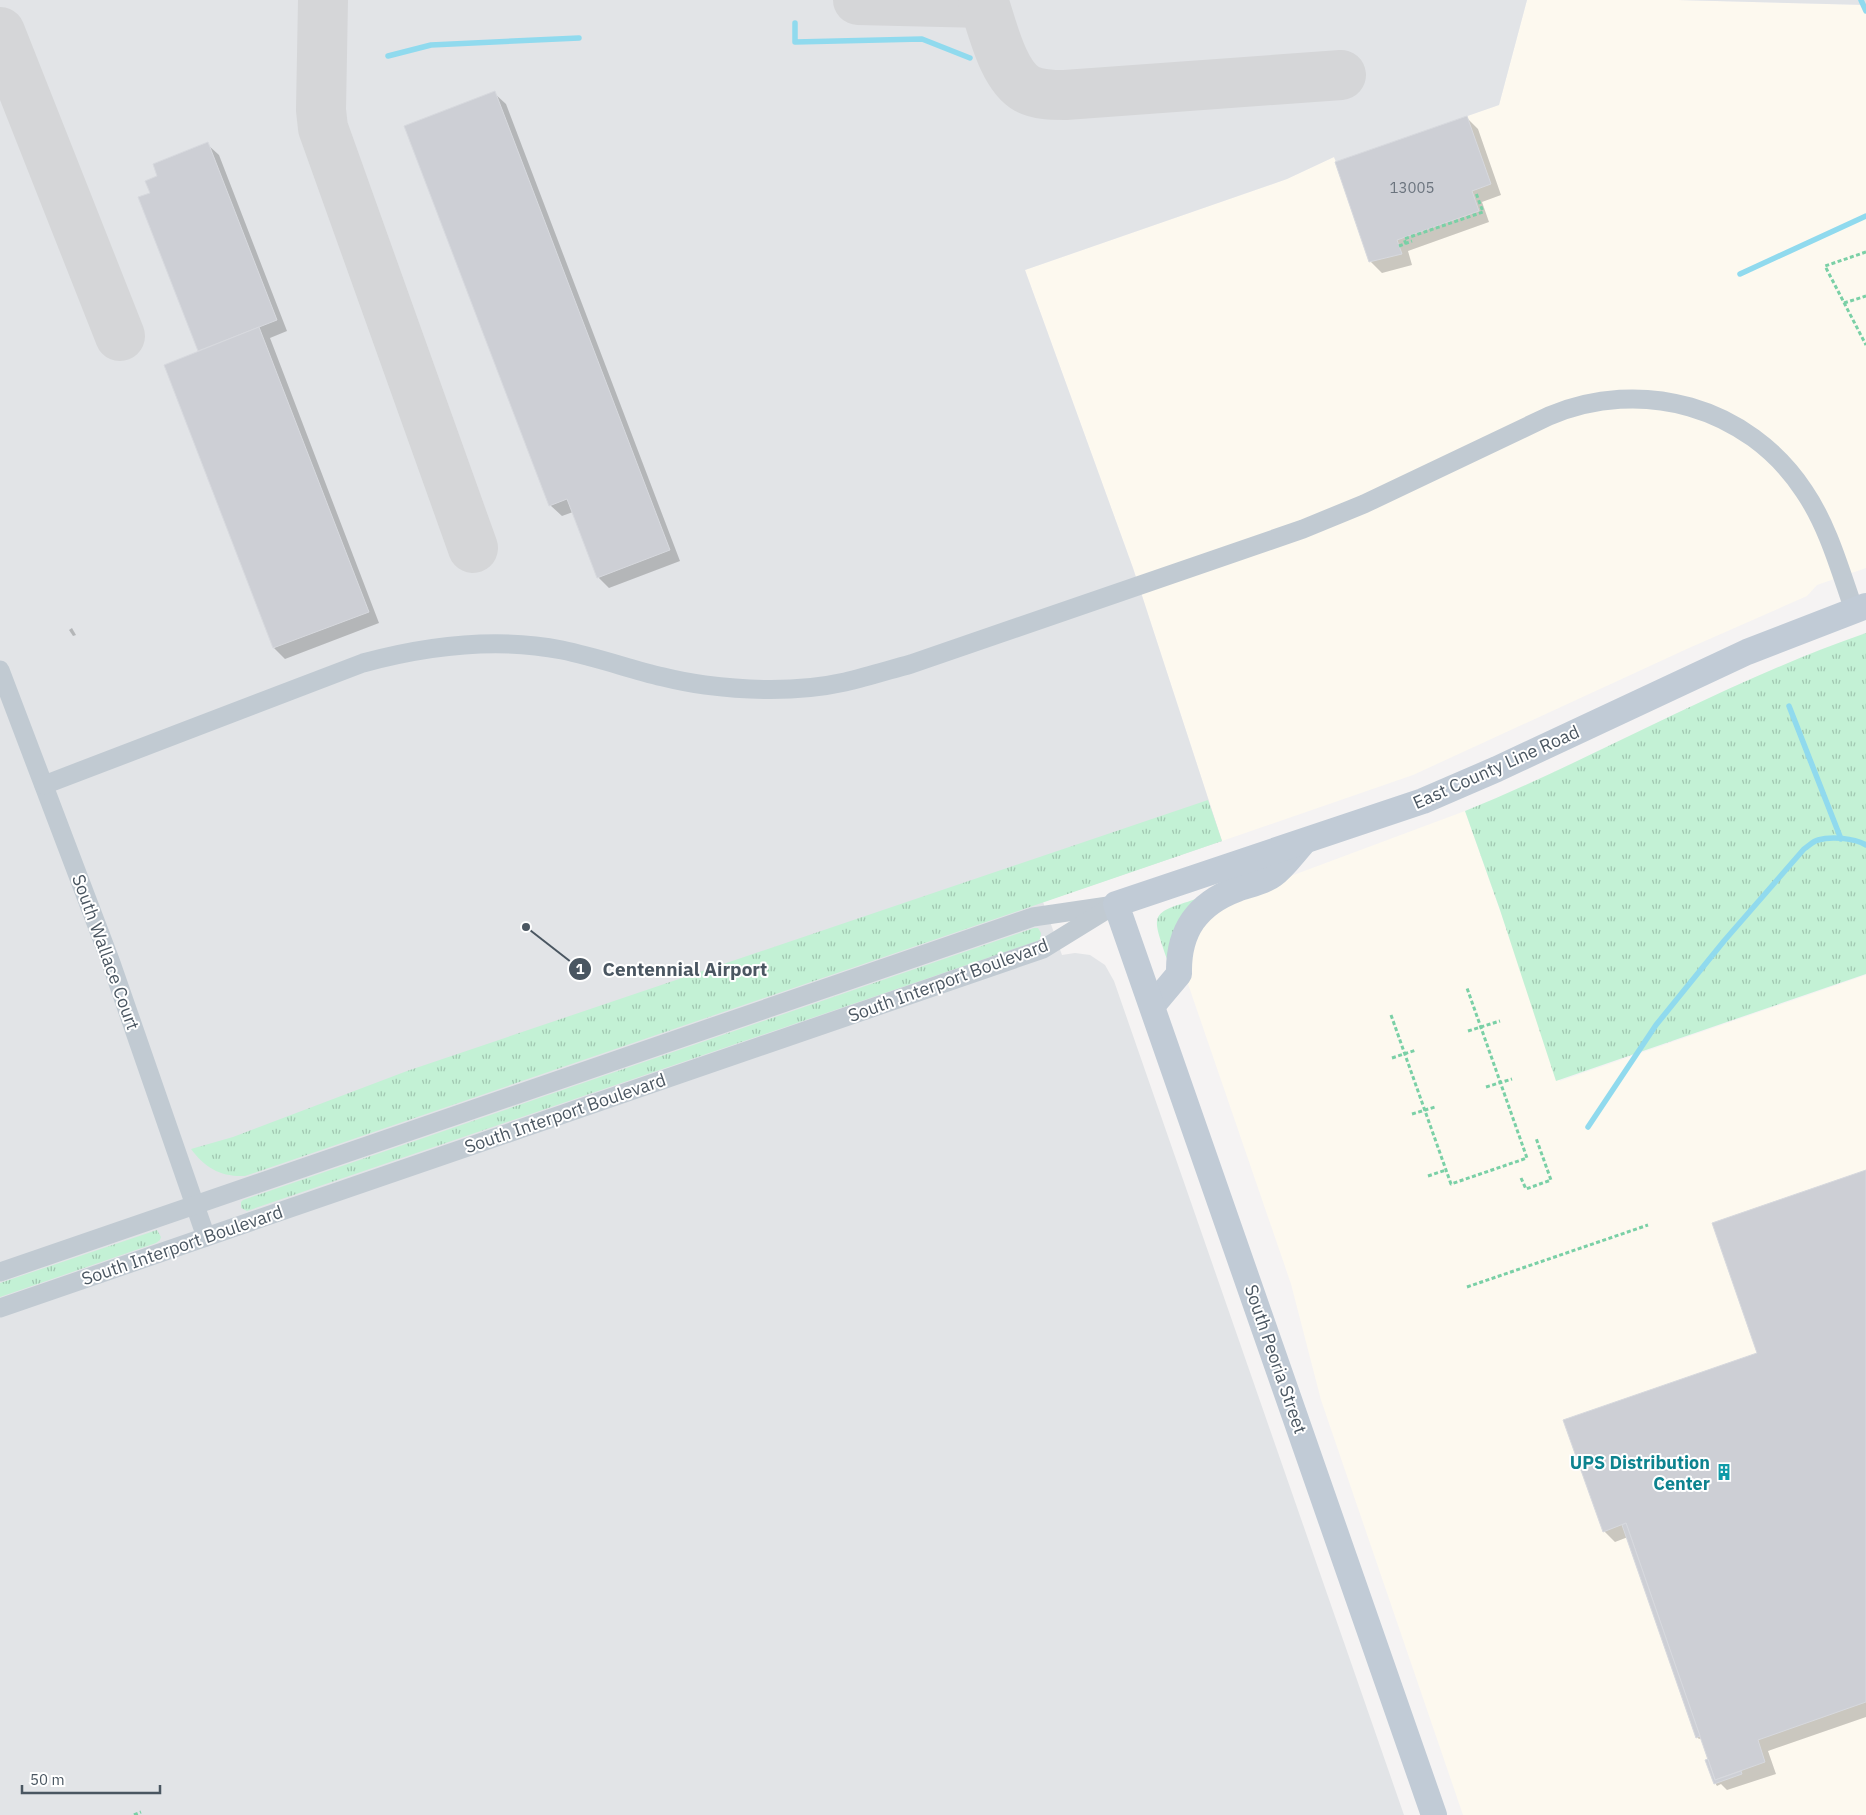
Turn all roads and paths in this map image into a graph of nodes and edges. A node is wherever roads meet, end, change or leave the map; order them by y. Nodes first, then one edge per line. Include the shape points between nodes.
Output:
1 (1476, 193) dead end
2 (1412, 242) dead end
3 (1406, 244) junction
4 (1399, 246) dead end
5 (1866, 252) edge
6 (1866, 296) edge
7 (1844, 303) junction
8 (1866, 345) edge
9 (1860, 608) edge
10 (0, 670) edge
11 (44, 785) junction
12 (1304, 841) junction
13 (1116, 904) junction
14 (1467, 988) dead end
15 (1152, 1005) junction
16 (1391, 1015) dead end
17 (1500, 1021) dead end
18 (1481, 1027) junction
19 (1468, 1031) dead end
20 (1416, 1050) dead end
21 (1406, 1053) junction
22 (1392, 1058) dead end
23 (1512, 1079) dead end
24 (1500, 1083) junction
25 (1486, 1087) dead end
26 (1435, 1107) dead end
27 (1425, 1110) junction
28 (1412, 1114) dead end
29 (1536, 1138) dead end
30 (1446, 1170) junction
31 (1428, 1176) dead end
32 (1521, 1178) dead end
33 (195, 1205) junction
34 (1648, 1226) dead end
35 (206, 1237) junction
36 (0, 1272) edge
37 (1467, 1287) dead end
38 (0, 1308) edge
39 (141, 1812) dead end
40 (134, 1815) edge
41 (1434, 1815) edge

1 - 3 path via 1483,212 1404,239
2 - 3 path
3 - 4 path
5 - 7 path via 1825,266
6 - 7 path
7 - 8 path
9 - 11 street via 1805,491 1789,470 1761,444 1721,419 1686,406 1644,399 1602,400 1549,416 1364,504 1303,529 911,664 853,680 812,687 730,687 654,676 536,646 450,646 363,663
9 - 12 main road, East County Line Road via 1740,655 1423,801
10 - 11 street, South Wallace Court
11 - 33 street, South Wallace Court via 110,960
12 - 13 main road, East County Line Road
12 - 15 main road via 1273,876 1206,906 1187,930 1179,960 1179,974
13 - 15 main road, South Peoria Street
13 - 33 street, South Interport Boulevard via 1033,917
13 - 35 street, South Interport Boulevard via 1043,949
14 - 18 path
15 - 41 main road, South Peoria Street
16 - 21 path
17 - 18 path
18 - 19 path
18 - 24 path
20 - 21 path
21 - 22 path
21 - 27 path
23 - 24 path
24 - 25 path
24 - 30 path via 1527,1158 1451,1184
26 - 27 path
27 - 28 path
27 - 30 path
29 - 32 path via 1550,1180 1526,1189
30 - 31 path
33 - 35 street, South Wallace Court
33 - 36 street, South Interport Boulevard
34 - 37 path
35 - 38 street, South Interport Boulevard
39 - 40 path

